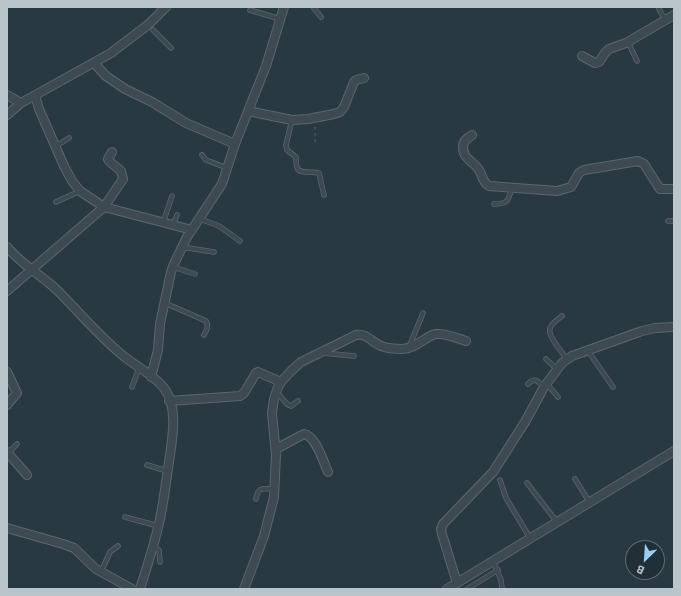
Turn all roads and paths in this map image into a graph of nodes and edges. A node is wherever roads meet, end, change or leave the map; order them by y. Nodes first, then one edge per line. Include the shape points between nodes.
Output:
1 (166, 7) edge
2 (284, 7) edge
3 (313, 7) edge
4 (658, 7) edge
5 (250, 10) dead end
6 (674, 15) edge
7 (321, 17) dead end
8 (280, 19) junction
9 (665, 20) junction
10 (151, 27) junction
11 (628, 42) junction
12 (171, 48) dead end
13 (582, 56) dead end
14 (637, 60) dead end
15 (94, 63) junction
16 (364, 78) dead end
17 (7, 95) edge
18 (35, 95) junction
19 (21, 103) junction
20 (248, 111) junction
21 (7, 115) edge
22 (315, 117) junction
23 (292, 120) junction
24 (472, 135) dead end
25 (69, 138) dead end
26 (315, 142) dead end
27 (235, 144) junction
28 (55, 146) junction
29 (112, 152) dead end
30 (202, 155) dead end
31 (227, 168) junction
32 (512, 188) junction
33 (674, 189) edge
34 (80, 191) junction
35 (324, 195) dead end
36 (172, 196) dead end
37 (56, 202) dead end
38 (494, 204) dead end
39 (104, 207) junction
40 (177, 215) dead end
41 (200, 219) junction
42 (674, 221) edge
43 (668, 222) dead end
44 (163, 223) junction
45 (173, 226) junction
46 (192, 230) junction
47 (240, 241) dead end
48 (182, 246) junction
49 (7, 247) edge
50 (214, 252) dead end
51 (173, 266) junction
52 (32, 269) junction
53 (195, 274) dead end
54 (7, 291) edge
55 (164, 303) junction
56 (423, 313) dead end
57 (562, 316) dead end
58 (674, 327) edge
59 (204, 335) dead end
60 (466, 341) dead end
61 (409, 348) junction
62 (588, 350) junction
63 (319, 353) junction
64 (354, 356) dead end
65 (546, 359) dead end
66 (567, 359) junction
67 (139, 368) junction
68 (557, 369) junction
69 (7, 372) edge
70 (152, 377) junction
71 (281, 382) junction
72 (528, 384) dead end
73 (545, 385) junction
74 (132, 387) dead end
75 (613, 388) dead end
76 (276, 391) junction
77 (558, 397) dead end
78 (169, 401) junction
79 (298, 402) dead end
80 (7, 405) edge
81 (17, 444) dead end
82 (276, 449) junction
83 (674, 451) edge
84 (8, 452) edge
85 (147, 465) dead end
86 (168, 471) junction
87 (328, 472) dead end
88 (27, 475) dead end
89 (575, 479) dead end
90 (500, 480) dead end
91 (527, 483) dead end
92 (274, 488) junction
93 (256, 499) dead end
94 (590, 503) junction
95 (125, 517) dead end
96 (557, 523) junction
97 (158, 526) junction
98 (7, 528) edge
99 (530, 539) junction
100 (118, 546) dead end
101 (153, 546) junction
102 (492, 561) junction
103 (160, 562) dead end
104 (498, 570) junction
105 (101, 572) junction
106 (456, 583) junction
107 (132, 589) edge
108 (140, 589) edge
109 (244, 589) edge
110 (447, 589) edge
111 (467, 589) edge
112 (502, 589) edge

1 - 10 street
2 - 8 street
3 - 7 lane
4 - 9 lane
5 - 8 lane
6 - 9 street
8 - 20 street via 266,66
9 - 11 street
10 - 12 lane
10 - 15 street
11 - 13 street via 609,50 599,62 595,63
11 - 14 lane
15 - 18 street
15 - 27 street via 106,76 125,89 186,122
16 - 22 street via 354,82 340,112
17 - 19 street
18 - 19 street
18 - 28 street
19 - 21 street
20 - 23 street
20 - 27 street
22 - 23 street
22 - 26 path
23 - 35 lane via 287,150 296,157 299,170 319,173
24 - 32 street via 463,144 463,153 479,169 485,184
25 - 28 lane
27 - 31 street
28 - 34 street via 72,181
29 - 39 street via 108,159 120,171 123,179
30 - 31 lane via 206,160
31 - 41 street via 218,191
32 - 33 street via 557,191 571,187 579,173 584,170 638,161 644,164 660,189
32 - 38 lane via 507,202
34 - 37 lane
34 - 39 street
36 - 44 lane
39 - 44 street
39 - 52 street
40 - 45 lane
41 - 46 street
41 - 47 lane via 219,226
42 - 43 lane
44 - 45 street
45 - 46 street
46 - 48 street
48 - 50 lane
48 - 51 street
49 - 52 street
51 - 53 lane
51 - 55 street
52 - 54 street
52 - 67 street via 57,290 102,337
55 - 59 lane via 206,321 208,324
55 - 70 street
56 - 61 lane
57 - 66 lane via 553,323 549,332
58 - 62 street via 650,329
60 - 61 street via 434,334
61 - 63 street via 381,346 361,334
62 - 66 street
62 - 75 lane
63 - 64 lane
63 - 71 street via 301,362
65 - 68 lane
66 - 68 street
67 - 70 street
67 - 74 lane
68 - 73 street
69 - 80 street via 17,393
70 - 78 street via 164,389
71 - 76 street
71 - 78 street via 258,372 240,396
72 - 73 lane via 534,380
73 - 77 lane
73 - 106 street via 493,472 441,526
76 - 79 lane via 287,404 291,406
76 - 82 street via 272,413
78 - 86 street via 173,424
81 - 84 lane
82 - 87 street via 304,434 309,435
82 - 92 street
83 - 94 street
84 - 88 street
85 - 86 lane
86 - 97 street
89 - 94 lane
90 - 99 lane via 506,498
91 - 96 lane
92 - 93 lane via 257,491
92 - 109 street via 268,524
94 - 96 street
95 - 97 lane
96 - 99 street
97 - 101 street
98 - 105 street via 74,548
99 - 102 street
100 - 105 lane via 110,552
101 - 103 lane via 159,550
101 - 108 street
102 - 104 lane
102 - 106 street
104 - 111 lane
104 - 112 lane
105 - 107 street
106 - 110 street

